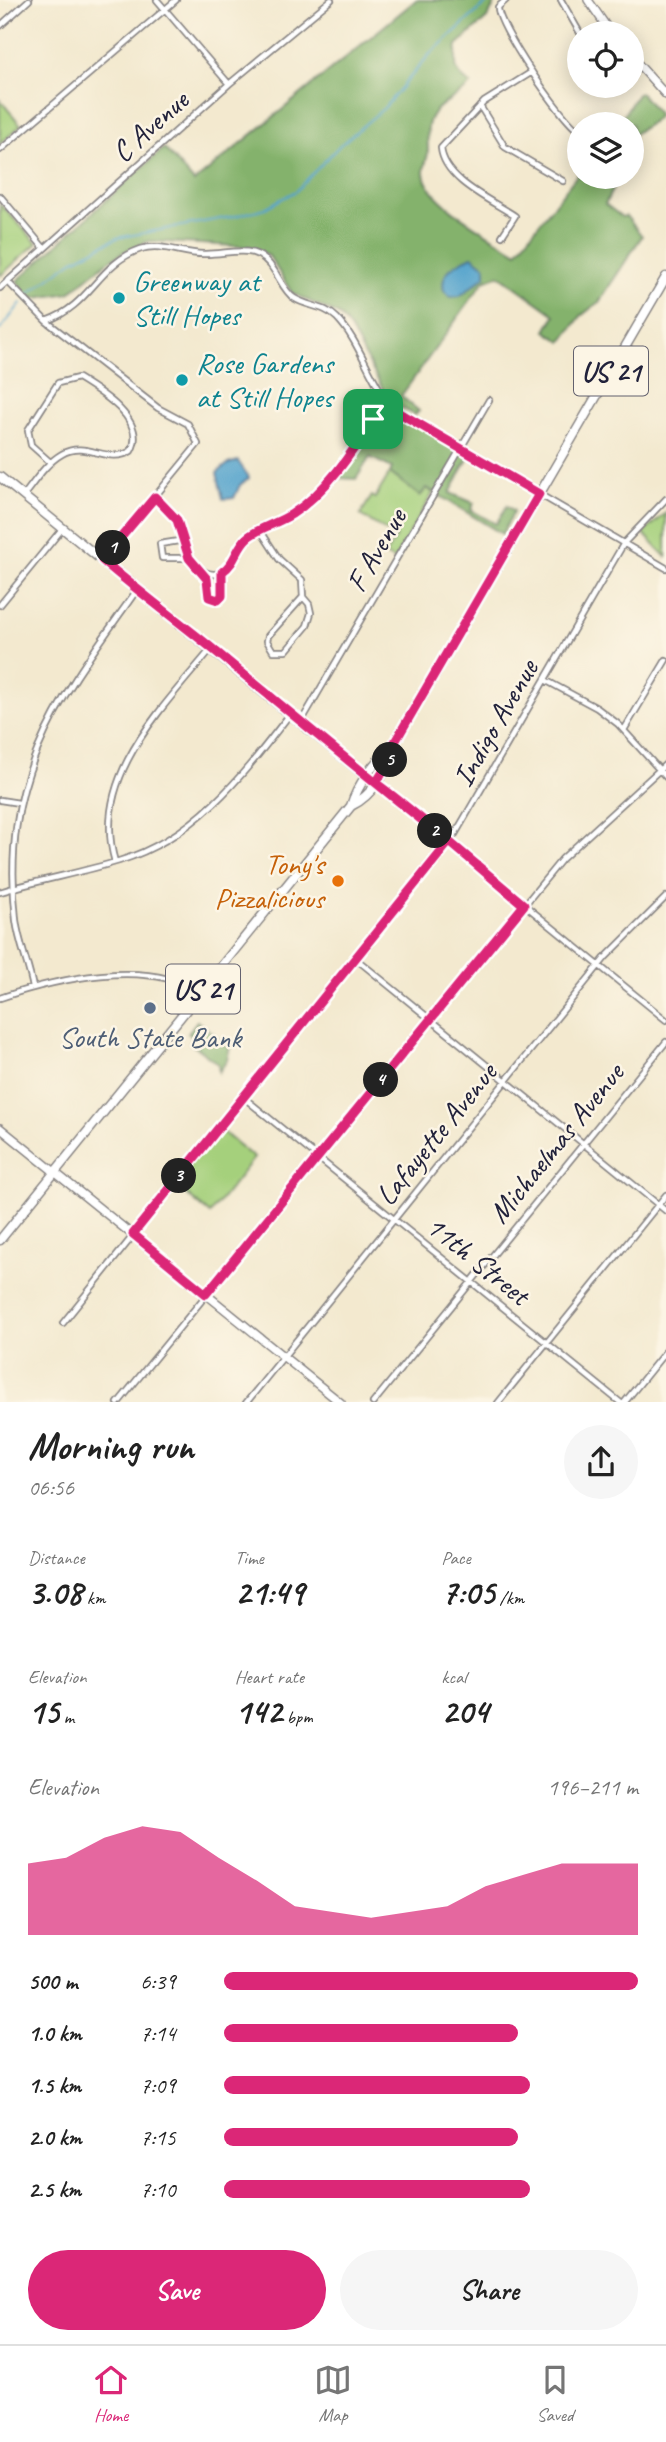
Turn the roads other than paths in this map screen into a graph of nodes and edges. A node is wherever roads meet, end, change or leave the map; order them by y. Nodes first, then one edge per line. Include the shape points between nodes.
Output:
1 (29, 0) edge
2 (157, 0) edge
3 (176, 0) edge
4 (331, 0) edge
5 (506, 0) edge
6 (561, 0) edge
7 (589, 0) edge
8 (165, 9) junction
9 (573, 21) edge
10 (603, 21) edge
11 (2, 22) edge
12 (644, 70) edge
13 (532, 72) junction
14 (229, 84) junction
15 (666, 95) edge
16 (480, 106) junction
17 (567, 120) edge
18 (0, 150) edge
19 (563, 181) dead end
20 (0, 196) edge
21 (502, 236) dead end
22 (43, 247) junction
23 (666, 277) edge
24 (7, 281) junction
25 (0, 288) edge
26 (46, 321) junction
27 (384, 398) junction
28 (489, 400) dead end
29 (459, 449) junction
30 (50, 462) junction
31 (0, 477) edge
32 (539, 494) junction
33 (23, 495) junction
34 (155, 497) junction
35 (666, 499) edge
36 (63, 528) junction
37 (260, 530) junction
38 (185, 540) junction
39 (624, 543) junction
40 (189, 558) junction
41 (102, 560) junction
42 (666, 568) edge
43 (201, 571) junction
44 (222, 572) junction
45 (136, 590) junction
46 (303, 597) junction
47 (0, 605) edge
48 (211, 648) junction
49 (666, 660) edge
50 (545, 680) junction
51 (290, 713) junction
52 (301, 722) junction
53 (624, 730) junction
54 (392, 747) junction
55 (666, 764) edge
56 (660, 770) junction
57 (368, 777) junction
58 (666, 777) edge
59 (376, 783) junction
60 (0, 800) edge
61 (19, 803) junction
62 (351, 806) junction
63 (449, 842) junction
64 (115, 862) junction
65 (14, 888) junction
66 (0, 892) edge
67 (666, 897) edge
68 (524, 905) junction
69 (355, 958) junction
70 (599, 965) junction
71 (33, 988) junction
72 (200, 994) junction
73 (0, 998) edge
74 (430, 1020) junction
75 (666, 1020) edge
76 (666, 1042) edge
77 (506, 1082) junction
78 (243, 1097) junction
79 (0, 1128) edge
80 (582, 1145) junction
81 (316, 1157) junction
82 (56, 1171) junction
83 (666, 1195) edge
84 (658, 1205) junction
85 (666, 1212) edge
86 (395, 1219) junction
87 (133, 1234) junction
88 (0, 1240) edge
89 (470, 1281) junction
90 (206, 1294) junction
91 (63, 1323) dead end
92 (547, 1343) junction
93 (666, 1351) edge
94 (283, 1356) junction
95 (118, 1402) edge
96 (246, 1402) edge
97 (341, 1402) edge
98 (373, 1402) edge
99 (498, 1402) edge
100 (623, 1402) edge

1 - 11 street
2 - 8 street
3 - 8 street
4 - 14 street, C Avenue
5 - 13 street via 498,12
6 - 9 street
7 - 10 main road
8 - 14 street
8 - 18 street
12 - 15 main road
13 - 16 street
13 - 17 street
14 - 22 street, C Avenue
16 - 19 street via 505,147
16 - 21 street via 443,144 442,156 455,175 515,216
20 - 22 street
22 - 24 street, C Avenue
23 - 32 main road, US 21
24 - 25 street, C Avenue
24 - 26 street
26 - 27 street via 77,305 99,275 141,249 204,254 256,251 293,298 337,318
26 - 34 street via 158,408 193,428 198,444
27 - 29 street via 398,412
27 - 37 street via 337,473 293,513
28 - 29 street, F Avenue
29 - 32 street
29 - 52 street, F Avenue
30 - 30 street via 83,449 113,458 123,456 135,443 131,423 78,377 58,383 28,430 31,445
30 - 33 street
31 - 33 main road
32 - 39 street
32 - 54 main road, US 21
33 - 36 main road
34 - 38 street via 173,514
34 - 41 street
35 - 39 street, Indigo Avenue
36 - 41 main road
36 - 47 street
37 - 44 street via 239,546 235,559
37 - 46 street via 279,559 303,580
38 - 40 street
38 - 40 street via 160,544 159,552 168,560
39 - 42 street
39 - 50 street, Indigo Avenue
40 - 43 street
41 - 45 main road
43 - 44 street
43 - 44 street via 213,600 222,596
45 - 48 main road
45 - 61 street via 60,701 38,745
46 - 46 street via 311,613 307,626 286,651 273,651 268,636
48 - 51 main road
48 - 64 street via 131,752 110,809
49 - 53 street
50 - 53 street via 597,708
50 - 63 street, Indigo Avenue
51 - 52 main road
51 - 64 street via 209,810 153,848
52 - 57 main road
53 - 56 street
54 - 57 main road, US 21 via 381,755
54 - 59 main road, US 21 via 390,761
55 - 56 street
56 - 58 street
56 - 68 street via 572,849
57 - 59 main road
57 - 62 main road, US 21
59 - 62 main road, US 21 via 362,801
59 - 63 street
60 - 61 street
61 - 65 street via 12,851
62 - 72 main road, US 21
63 - 68 street
63 - 69 street, Indigo Avenue
64 - 65 street
65 - 66 street
65 - 71 street via 19,935
67 - 70 street, Lafayette Avenue
68 - 70 street
68 - 74 street
69 - 74 street
69 - 78 street, Indigo Avenue
70 - 75 street
70 - 77 street, Lafayette Avenue
71 - 72 street via 97,976 132,975 180,983
71 - 73 street
72 - 82 main road, US 21
74 - 77 street
74 - 81 street
76 - 80 street, Michaelmas Avenue
77 - 80 street
77 - 86 street, Lafayette Avenue
78 - 81 street, 11th Street
78 - 87 street, Indigo Avenue
79 - 82 main road
80 - 84 street
80 - 89 street, Michaelmas Avenue
81 - 86 street, 11th Street
81 - 90 street
82 - 87 main road
82 - 88 main road, US 21
83 - 84 street
84 - 85 street
84 - 92 street
86 - 89 street, 11th Street
86 - 94 street, Lafayette Avenue
87 - 90 main road
87 - 91 street, Indigo Avenue
89 - 92 street, 11th Street
89 - 98 street, Michaelmas Avenue
90 - 94 main road
90 - 95 street
92 - 99 street
92 - 100 street, 11th Street
93 - 100 street
94 - 96 street, Lafayette Avenue
94 - 97 main road

